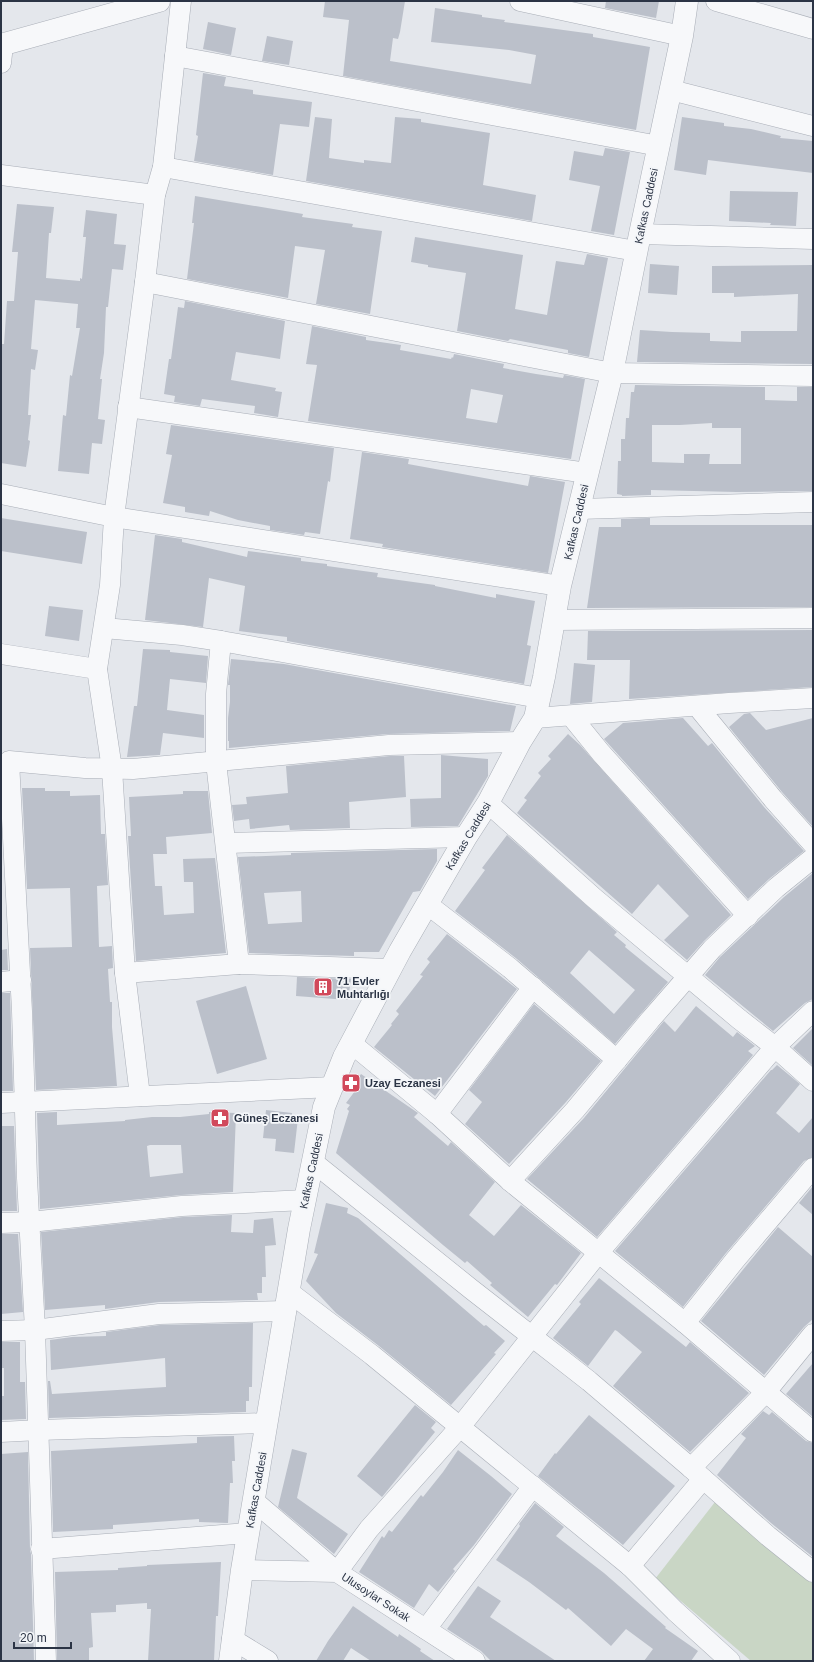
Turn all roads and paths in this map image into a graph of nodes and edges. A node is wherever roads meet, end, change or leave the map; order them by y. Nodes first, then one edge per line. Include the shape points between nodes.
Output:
1 (159, 1) edge
2 (181, 1) edge
3 (520, 1) edge
4 (687, 1) edge
5 (716, 1) edge
6 (813, 29) edge
7 (682, 36) junction
8 (2, 51) edge
9 (175, 56) junction
10 (671, 90) junction
11 (813, 126) edge
12 (659, 146) junction
13 (163, 166) junction
14 (1, 175) edge
15 (155, 195) junction
16 (813, 238) edge
17 (638, 242) junction
18 (145, 282) junction
19 (612, 373) junction
20 (813, 376) edge
21 (128, 407) junction
22 (587, 473) junction
23 (1, 494) edge
24 (813, 502) edge
25 (579, 509) junction
26 (114, 517) junction
27 (560, 586) junction
28 (813, 618) edge
29 (554, 620) junction
30 (104, 628) junction
31 (221, 640) junction
32 (1, 654) edge
33 (97, 669) junction
34 (813, 698) edge
35 (697, 706) junction
36 (537, 708) junction
37 (571, 716) junction
38 (520, 742) junction
39 (5, 761) edge
40 (216, 762) junction
41 (112, 769) junction
42 (488, 803) junction
43 (466, 837) junction
44 (226, 843) junction
45 (813, 844) edge
46 (813, 858) edge
47 (8, 862) edge
48 (427, 904) junction
49 (748, 916) junction
50 (239, 964) junction
51 (390, 969) junction
52 (125, 973) junction
53 (687, 977) junction
54 (21, 980) junction
55 (1, 982) edge
56 (532, 987) junction
57 (813, 1011) edge
58 (351, 1043) junction
59 (774, 1047) junction
60 (617, 1060) junction
61 (813, 1081) edge
62 (332, 1087) junction
63 (140, 1096) junction
64 (25, 1101) junction
65 (1, 1103) edge
66 (437, 1114) junction
67 (313, 1162) junction
68 (813, 1168) edge
69 (510, 1180) junction
70 (305, 1200) junction
71 (1, 1222) edge
72 (30, 1222) junction
73 (599, 1252) junction
74 (288, 1301) junction
75 (685, 1323) junction
76 (35, 1330) junction
77 (1, 1331) edge
78 (813, 1334) edge
79 (531, 1336) junction
80 (765, 1393) junction
81 (267, 1423) junction
82 (460, 1426) junction
83 (39, 1430) junction
84 (1, 1432) edge
85 (813, 1432) edge
86 (697, 1473) junction
87 (533, 1486) junction
88 (254, 1501) junction
89 (248, 1533) junction
90 (41, 1549) junction
91 (630, 1566) junction
92 (242, 1570) junction
93 (337, 1572) junction
94 (813, 1572) edge
95 (426, 1629) junction
96 (232, 1639) junction
97 (727, 1660) edge
98 (46, 1661) edge
99 (230, 1661) edge
100 (268, 1661) edge
101 (475, 1661) edge

1 - 8 street
2 - 9 street
3 - 7 street
4 - 7 street, Kafkas Caddesi
5 - 6 street
7 - 10 street, Kafkas Caddesi
9 - 12 street
9 - 13 street
10 - 11 street
10 - 12 street, Kafkas Caddesi
12 - 17 street, Kafkas Caddesi
13 - 15 street
13 - 17 street
14 - 15 street
15 - 18 street
16 - 17 street
17 - 19 street, Kafkas Caddesi
18 - 19 street
18 - 21 street
19 - 20 street
19 - 22 street, Kafkas Caddesi
21 - 22 street
21 - 26 street
22 - 25 street, Kafkas Caddesi
23 - 26 street
24 - 25 street
25 - 27 street, Kafkas Caddesi
26 - 27 street
26 - 30 street via 110,584
27 - 29 street, Kafkas Caddesi
28 - 29 street
29 - 36 street, Kafkas Caddesi
30 - 31 street
30 - 33 street
31 - 36 street
31 - 40 street via 216,694
32 - 33 street
33 - 41 street
34 - 35 street
35 - 37 street
35 - 45 street
36 - 37 street
36 - 38 street, Kafkas Caddesi
37 - 49 street via 601,753
38 - 40 street via 389,745
38 - 42 street, Kafkas Caddesi
39 - 41 street
39 - 47 street
40 - 41 street
40 - 44 street
41 - 52 street
42 - 43 street, Kafkas Caddesi
42 - 53 street
43 - 44 street
43 - 48 street, Kafkas Caddesi
44 - 50 street
46 - 49 street via 776,888
47 - 54 street
48 - 51 street, Kafkas Caddesi
48 - 56 street
49 - 53 street via 712,949
50 - 51 street
50 - 52 street
51 - 58 street, Kafkas Caddesi
52 - 63 street
53 - 59 street
53 - 60 street
54 - 55 street
54 - 64 street
56 - 60 street
56 - 66 street
57 - 59 street
58 - 62 street, Kafkas Caddesi
58 - 66 street
59 - 61 street
59 - 73 street
60 - 69 street
62 - 63 street
62 - 67 street, Kafkas Caddesi via 324,1107
63 - 64 street
64 - 65 street
64 - 72 street
66 - 69 street
67 - 70 street, Kafkas Caddesi
67 - 79 street
68 - 75 street
69 - 73 street
70 - 72 street via 182,1206
70 - 74 street, Kafkas Caddesi via 298,1229
71 - 72 street
72 - 76 street
73 - 75 street
73 - 79 street
74 - 76 street
74 - 81 street, Kafkas Caddesi
74 - 82 street via 372,1354
75 - 80 street
76 - 77 street
76 - 83 street
78 - 80 street
79 - 82 street
79 - 86 street via 589,1381
80 - 85 street
80 - 86 street
81 - 83 street
81 - 88 street, Kafkas Caddesi
82 - 87 street
82 - 93 street via 370,1529
83 - 84 street
83 - 90 street
86 - 91 street
86 - 94 street
87 - 91 street
87 - 95 street
88 - 89 street, Kafkas Caddesi
88 - 93 street
89 - 90 street
89 - 92 street, Kafkas Caddesi
90 - 98 street
91 - 97 street
92 - 93 street, Ulusoylar Sokak
92 - 96 street, Kafkas Caddesi
93 - 95 street, Ulusoylar Sokak
95 - 101 street, Ulusoylar Sokak
96 - 99 street, Kafkas Caddesi
96 - 100 street

